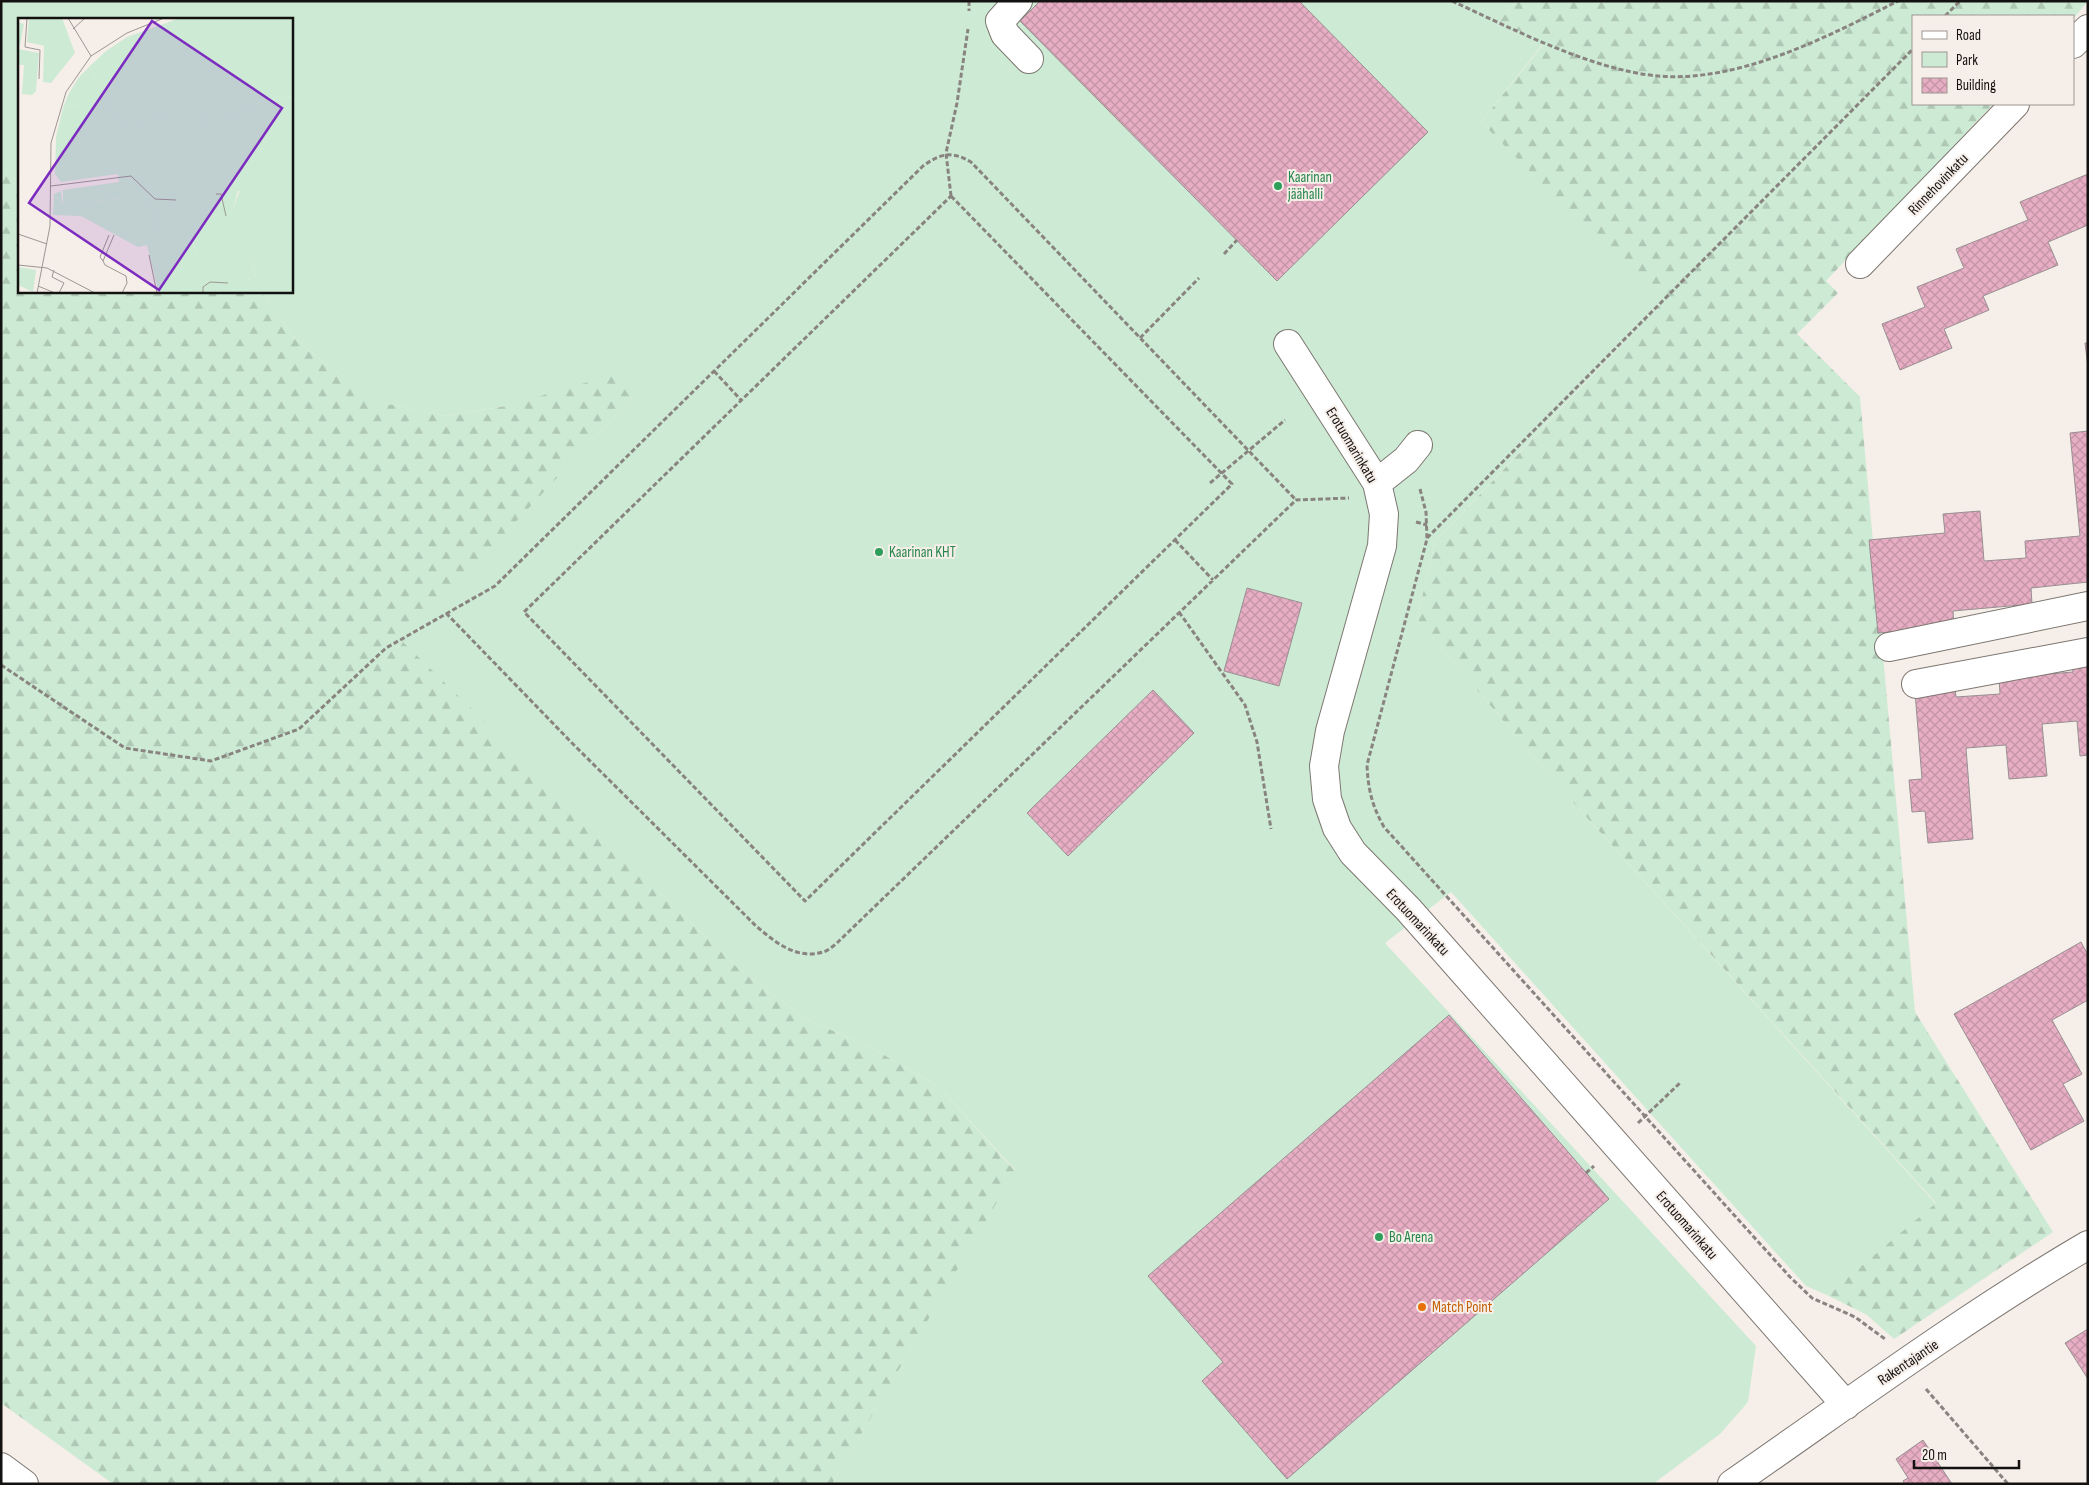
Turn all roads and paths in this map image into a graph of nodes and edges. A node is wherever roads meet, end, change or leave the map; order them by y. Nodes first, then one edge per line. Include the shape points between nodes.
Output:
1 (969, 1) edge
2 (1018, 1) edge
3 (1452, 1) edge
4 (1898, 1) edge
5 (1960, 1) edge
6 (1946, 15) edge
7 (2088, 29) edge
8 (2074, 43) edge
9 (1912, 50) edge
10 (1029, 59) dead end
11 (2014, 105) edge
12 (946, 153) junction
13 (951, 196) junction
14 (1237, 240) dead end
15 (1224, 254) dead end
16 (1860, 264) dead end
17 (1200, 278) dead end
18 (1140, 338) junction
19 (1288, 344) dead end
20 (714, 371) junction
21 (741, 400) junction
22 (1285, 420) dead end
23 (1249, 451) junction
24 (1412, 452) joint
25 (1222, 474) junction
26 (1377, 483) junction
27 (1210, 484) dead end
28 (1427, 539) junction
29 (1175, 540) junction
30 (1213, 580) junction
31 (2088, 606) edge
32 (1179, 612) junction
33 (446, 613) junction
34 (1889, 647) dead end
35 (2088, 652) edge
36 (1, 665) edge
37 (1916, 684) dead end
38 (1271, 829) dead end
39 (2088, 1245) edge
40 (1904, 1364) junction
41 (1846, 1405) junction
42 (1, 1467) edge
43 (24, 1484) edge
44 (1732, 1484) edge
45 (2008, 1484) edge

1 - 12 path via 970,20
2 - 10 street via 1000,21 1005,34
3 - 4 path via 1575,55 1658,76 1701,75 1743,68 1820,39
5 - 6 path
7 - 8 street
9 - 28 path
11 - 16 street, Rinnehovinkatu
12 - 13 path
12 - 18 path via 959,155 971,162
12 - 20 path via 923,166
13 - 21 path
13 - 25 path
14 - 15 path
17 - 18 path
18 - 23 path
19 - 26 street, Erotuomarinkatu
20 - 21 path
20 - 33 path via 495,586
21 - 29 path via 524,612 806,901
22 - 23 path
23 - 25 path
23 - 30 path via 1296,500
24 - 26 street
24 - 28 path via 1426,512
25 - 27 path
25 - 29 path via 1232,484
26 - 41 street, Erotuomarinkatu via 1384,514 1382,546 1330,730 1324,766 1327,799 1337,828 1353,853 1435,939
28 - 40 path via 1367,765 1373,808 1384,827 1790,1277 1812,1298 1855,1317 1882,1335
29 - 30 path
30 - 32 path
31 - 34 street
32 - 33 path via 839,941 824,952 797,953 778,945 756,926
32 - 38 path via 1245,705 1257,742
33 - 36 path via 386,648 299,729 210,761 126,748
35 - 37 street
39 - 40 street, Rakentajantie
40 - 41 street, Rakentajantie
40 - 45 path
41 - 44 street, Rakentajantie
42 - 43 street

